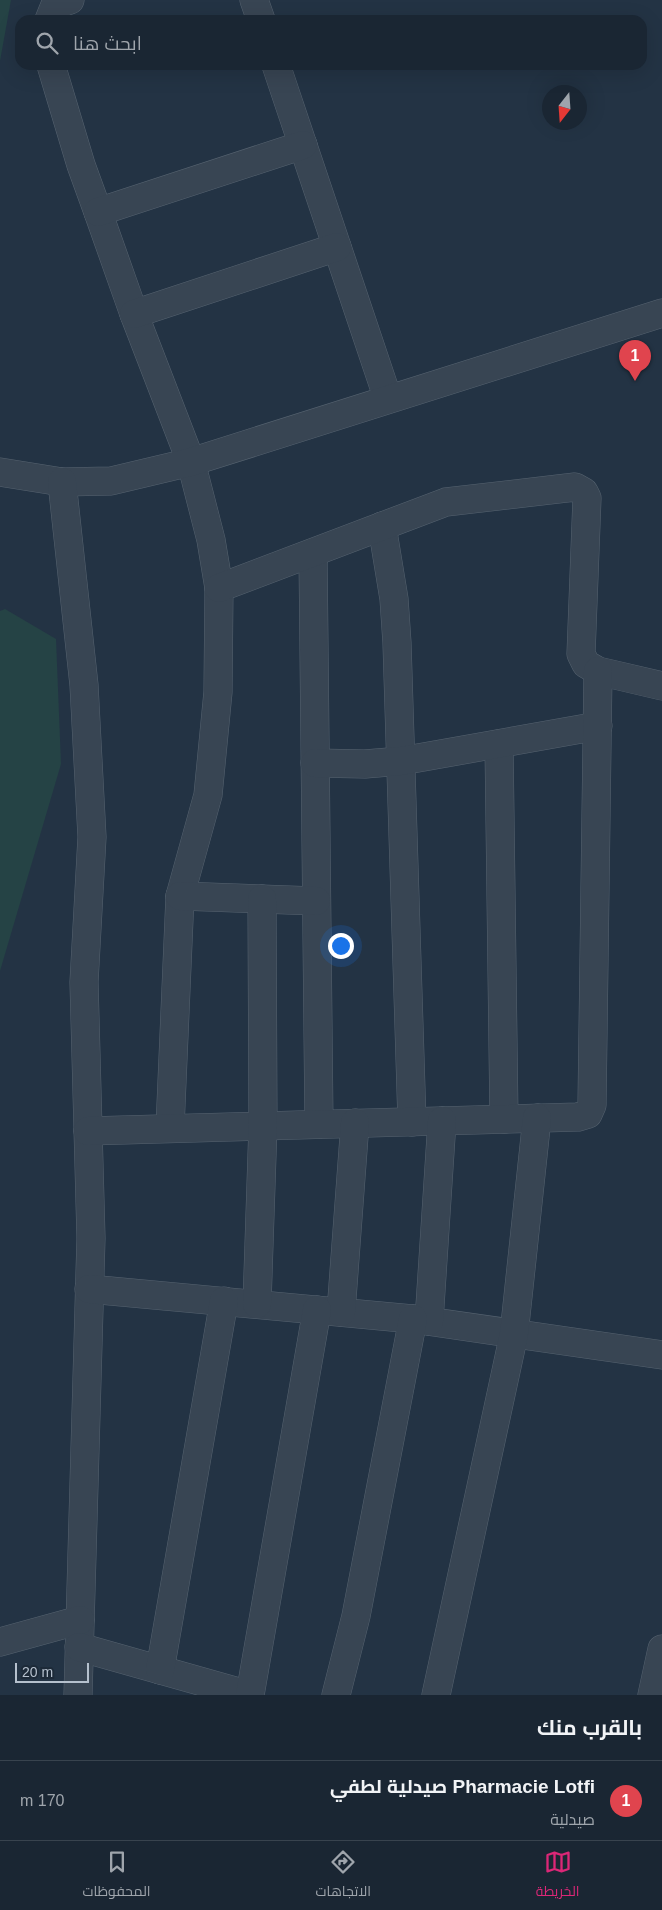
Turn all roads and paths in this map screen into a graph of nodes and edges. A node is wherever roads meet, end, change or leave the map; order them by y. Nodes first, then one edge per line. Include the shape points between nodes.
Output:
1 (70, 0) edge
2 (254, 0) edge
3 (51, 15) edge
4 (259, 15) edge
5 (52, 70) edge
6 (278, 70) edge
7 (303, 145) junction
8 (98, 212) junction
9 (337, 248) junction
10 (662, 313) edge
11 (134, 314) junction
12 (388, 399) junction
13 (191, 462) junction
14 (0, 472) edge
15 (62, 482) junction
16 (382, 526) junction
17 (312, 553) junction
18 (219, 588) junction
19 (598, 671) junction
20 (662, 686) edge
21 (598, 726) junction
22 (499, 744) junction
23 (401, 761) junction
24 (315, 763) junction
25 (180, 896) junction
26 (262, 899) junction
27 (316, 901) junction
28 (537, 1118) junction
29 (504, 1119) junction
30 (442, 1121) junction
31 (412, 1122) junction
32 (355, 1123) junction
33 (319, 1124) junction
34 (263, 1126) junction
35 (170, 1128) junction
36 (88, 1131) junction
37 (89, 1289) junction
38 (224, 1301) junction
39 (257, 1304) junction
40 (329, 1311) junction
41 (421, 1320) junction
42 (514, 1334) junction
43 (662, 1355) edge
44 (80, 1633) junction
45 (0, 1642) edge
46 (662, 1649) edge
47 (160, 1670) junction
48 (78, 1695) edge
49 (249, 1695) edge
50 (336, 1695) edge
51 (436, 1695) edge
52 (652, 1695) edge

1 - 3 street via 56,5
2 - 4 street
5 - 8 street
6 - 7 street
7 - 8 street
7 - 9 street
8 - 11 street
9 - 11 street
9 - 12 street
10 - 12 street
11 - 13 street
12 - 13 street
13 - 15 street via 110,481
13 - 18 street
14 - 15 street
15 - 36 street via 84,685 92,837 84,982
16 - 17 street
16 - 19 street via 446,502 576,488 584,492 587,498 581,654 586,664
16 - 23 street via 394,599
17 - 18 street
17 - 24 street
18 - 25 street via 218,692 208,795
19 - 20 street
19 - 21 street
21 - 22 street
21 - 28 street via 592,1106 588,1114 578,1117
22 - 23 street
22 - 29 street
23 - 24 street
23 - 31 street
24 - 27 street
25 - 26 street
25 - 35 street
26 - 27 street
26 - 34 street
27 - 33 street
28 - 29 street
28 - 42 street
29 - 30 street
30 - 31 street
30 - 41 street
31 - 32 street
32 - 33 street
32 - 40 street
33 - 34 street
34 - 35 street
34 - 39 street
35 - 36 street
36 - 37 street
37 - 38 street
37 - 44 street
38 - 39 street
38 - 47 street
39 - 40 street
40 - 41 street
40 - 49 street
41 - 42 street
41 - 50 street
42 - 43 street
42 - 51 street
44 - 45 street
44 - 47 street
44 - 48 street
46 - 52 street
47 - 49 street

